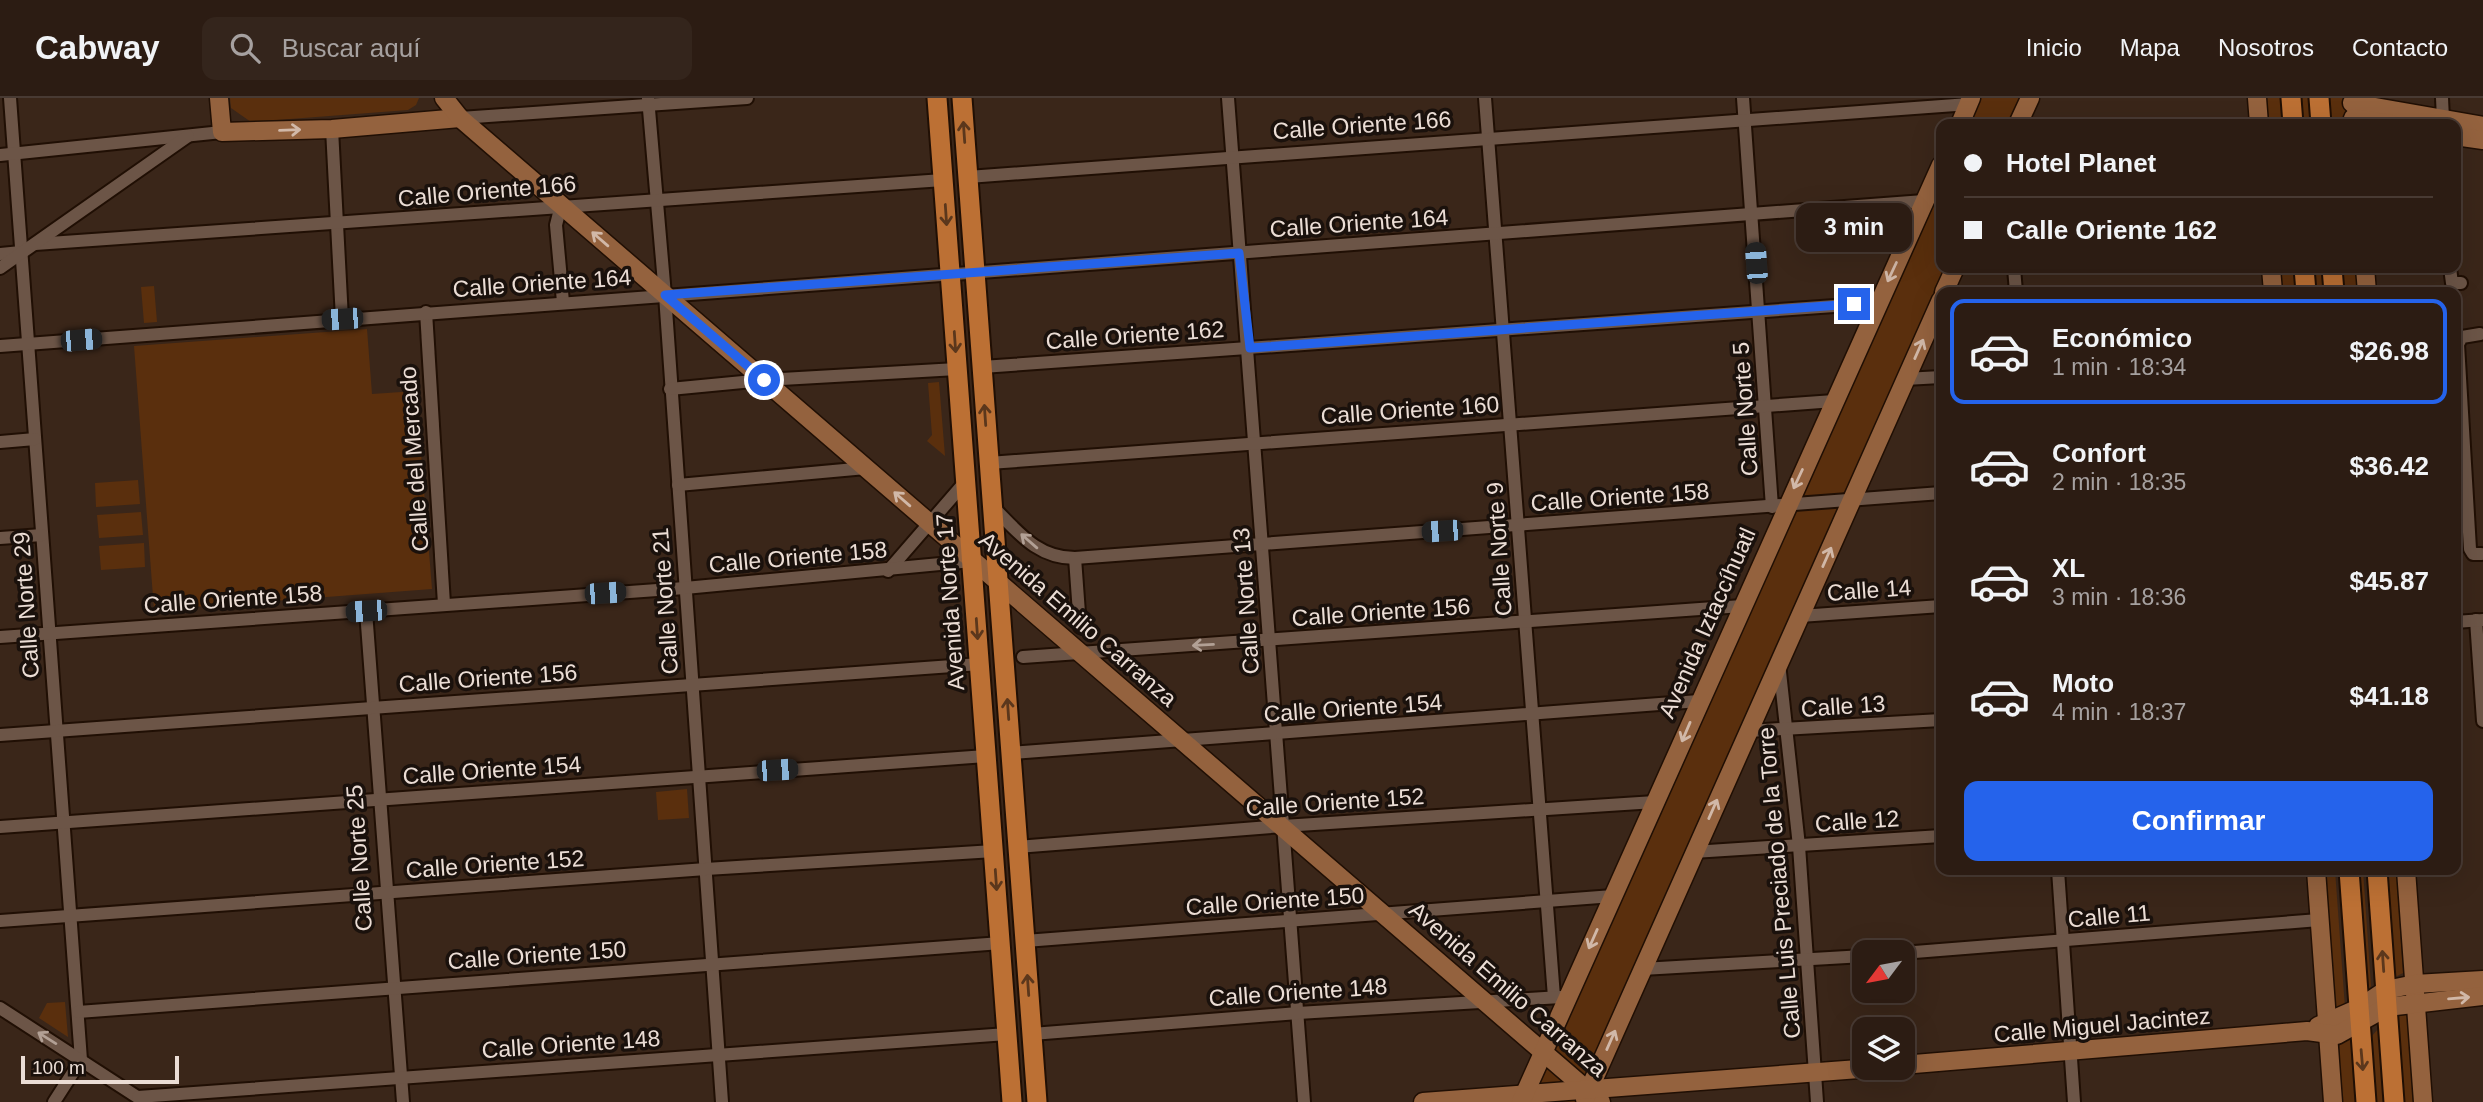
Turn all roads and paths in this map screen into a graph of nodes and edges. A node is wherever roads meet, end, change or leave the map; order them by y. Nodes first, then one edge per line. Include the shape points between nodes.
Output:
1 (9, 98) edge
2 (219, 98) edge
3 (444, 98) edge
4 (747, 98) edge
5 (937, 98) edge
6 (962, 98) edge
7 (1228, 98) edge
8 (1485, 98) edge
9 (1743, 98) edge
10 (2030, 98) edge
11 (2257, 98) edge
12 (2291, 98) edge
13 (2442, 98) edge
14 (2319, 99) edge
15 (1970, 101) edge
16 (648, 102) edge
17 (2353, 111) edge
18 (460, 118) junction
19 (1744, 119) junction
20 (1961, 119) edge
21 (2020, 119) edge
22 (2259, 119) edge
23 (2293, 119) edge
24 (2321, 119) edge
25 (2376, 119) edge
26 (2443, 119) joint
27 (2461, 122) edge
28 (2483, 126) edge
29 (332, 129) junction
30 (222, 132) junction
31 (188, 136) junction
32 (1488, 137) junction
33 (2461, 137) edge
34 (2483, 140) edge
35 (14, 154) junction
36 (0, 155) edge
37 (1233, 155) junction
38 (1936, 176) edge
39 (968, 177) junction
40 (943, 180) junction
41 (656, 199) junction
42 (1924, 201) junction
43 (561, 205) junction
44 (1752, 214) junction
45 (338, 224) junction
46 (1496, 235) junction
47 (35, 244) junction
48 (22, 252) junction
49 (1239, 253) junction
50 (0, 254) edge
51 (0, 268) edge
52 (975, 273) junction
53 (2451, 273) edge
54 (950, 274) junction
55 (2461, 284) dead end
56 (665, 295) junction
57 (564, 302) junction
58 (1877, 303) junction
59 (1936, 311) edge
60 (426, 312) junction
61 (1760, 312) junction
62 (342, 319) junction
63 (1503, 330) junction
64 (2480, 334) dead end
65 (2461, 339) edge
66 (28, 344) junction
67 (0, 346) edge
68 (1250, 348) junction
69 (982, 367) junction
70 (957, 369) junction
71 (1936, 377) edge
72 (1905, 379) junction
73 (764, 380) junction
74 (670, 390) junction
75 (1834, 401) junction
76 (1766, 405) junction
77 (1510, 424) junction
78 (35, 439) junction
79 (0, 442) edge
80 (1256, 442) junction
81 (2461, 446) edge
82 (989, 463) junction
83 (866, 468) junction
84 (966, 481) junction
85 (678, 485) junction
86 (1936, 493) edge
87 (1852, 500) junction
88 (992, 506) junction
89 (1779, 507) junction
90 (929, 522) junction
91 (1518, 525) junction
92 (42, 536) junction
93 (0, 538) edge
94 (1263, 544) junction
95 (2481, 554) dead end
96 (1075, 558) junction
97 (972, 561) junction
98 (888, 571) junction
99 (998, 581) junction
100 (685, 588) junction
101 (444, 604) junction
102 (1742, 606) junction
103 (1936, 606) edge
104 (366, 611) junction
105 (1800, 616) junction
106 (2479, 620) edge
107 (1525, 622) junction
108 (2461, 622) edge
109 (1080, 627) dead end
110 (49, 633) junction
111 (0, 637) edge
112 (1271, 642) junction
113 (1080, 652) junction
114 (1023, 657) dead end
115 (1779, 662) junction
116 (979, 664) junction
117 (693, 684) junction
118 (1699, 701) junction
119 (374, 708) junction
120 (1531, 715) junction
121 (1936, 720) edge
122 (2483, 721) edge
123 (57, 731) junction
124 (1788, 731) junction
125 (1747, 732) junction
126 (1277, 735) junction
127 (0, 736) edge
128 (1182, 741) junction
129 (1011, 753) junction
130 (986, 756) junction
131 (699, 776) junction
132 (380, 800) junction
133 (1656, 802) junction
134 (1539, 809) junction
135 (63, 822) junction
136 (1283, 826) junction
137 (0, 827) edge
138 (1936, 835) edge
139 (1799, 846) junction
140 (1017, 847) junction
141 (994, 851) junction
142 (1693, 852) junction
143 (706, 869) junction
144 (2058, 875) edge
145 (2316, 875) edge
146 (2349, 875) edge
147 (2377, 875) edge
148 (2406, 875) edge
149 (385, 894) junction
150 (1613, 896) junction
151 (1545, 901) junction
152 (1384, 915) junction
153 (70, 918) junction
154 (2319, 920) junction
155 (0, 921) edge
156 (1291, 921) junction
157 (1025, 940) junction
158 (2063, 941) junction
159 (1000, 943) junction
160 (1915, 952) edge
161 (1852, 957) edge
162 (1808, 960) junction
163 (713, 963) junction
164 (1642, 969) junction
165 (2483, 980) edge
166 (395, 987) junction
167 (2416, 993) junction
168 (2483, 996) edge
169 (1561, 997) junction
170 (2386, 998) junction
171 (1481, 1000) junction
172 (0, 1009) edge
173 (78, 1012) junction
174 (1298, 1013) junction
175 (2359, 1016) junction
176 (2326, 1028) junction
177 (1007, 1034) junction
178 (1032, 1034) junction
179 (1542, 1053) junction
180 (2071, 1053) junction
181 (719, 1055) junction
182 (81, 1059) junction
183 (1915, 1064) edge
184 (1852, 1069) edge
185 (1816, 1072) junction
186 (401, 1077) junction
187 (1522, 1098) edge
188 (1591, 1098) edge
189 (141, 1100) edge
190 (54, 1102) edge
191 (403, 1102) edge
192 (722, 1102) edge
193 (1012, 1102) edge
194 (1037, 1102) edge
195 (1304, 1102) edge
196 (1423, 1102) edge
197 (1817, 1102) edge
198 (2074, 1102) edge
199 (2333, 1102) edge
200 (2366, 1102) edge
201 (2394, 1102) edge
202 (2423, 1102) edge

1 - 35 street, Calle Norte 29
2 - 30 street
3 - 18 street
4 - 16 street
5 - 40 main road, Avenida Norte 17
39 -> 6 main road
7 - 37 street, Calle Norte 13
8 - 32 street, Calle Norte 9
9 - 19 street, Calle Norte 5
10 - 21 street
11 - 22 street
12 - 23 main road
13 - 26 street
14 - 24 main road
15 - 19 street, Calle Oriente 166
15 - 20 street
16 - 18 street
16 - 41 street, Calle Norte 21
17 - 25 street
17 - 26 street
18 - 29 street
18 - 43 street, Avenida Emilio Carranza
19 - 32 street, Calle Oriente 166
19 - 44 street, Calle Norte 5
27 - 28 street
30 -> 29 street
29 - 45 street
30 - 31 street
31 - 35 street
31 - 47 street
32 - 37 street, Calle Oriente 166
32 - 46 street, Calle Norte 9
33 - 34 street
35 - 36 street
35 - 48 street, Calle Norte 29
37 - 39 street, Calle Oriente 166
37 - 49 street, Calle Norte 13
38 - 42 street, Avenida Iztaccíhuatl
39 - 52 main road
40 - 41 street, Calle Oriente 166
40 -> 54 main road, Avenida Norte 17
41 - 43 street, Calle Oriente 166
41 - 56 street, Calle Norte 21
42 - 44 street, Calle Oriente 164
42 -> 58 street, Avenida Iztaccíhuatl
43 - 45 street, Calle Oriente 166
56 -> 43 street, Avenida Emilio Carranza
43 - 57 street via 556,225
44 - 46 street, Calle Oriente 164
44 - 61 street, Calle Norte 5
45 - 47 street, Calle Oriente 166
45 - 62 street
46 - 49 street, Calle Oriente 164
46 - 63 street, Calle Norte 9
47 - 48 street
48 - 50 street
48 - 51 street
48 - 66 street, Calle Norte 29
49 - 52 street, Calle Oriente 164
49 - 68 street, Calle Norte 13
52 - 54 street, Calle Oriente 164
52 - 69 main road
53 - 55 street via 2452,283
54 - 56 street, Calle Oriente 164
54 -> 70 main road, Avenida Norte 17
56 - 57 street, Calle Oriente 164
56 - 73 street, Avenida Emilio Carranza
56 - 74 street, Calle Norte 21
57 - 60 street, Calle Oriente 164
58 - 61 street, Calle Oriente 162
58 - 75 street, Avenida Iztaccíhuatl
72 -> 59 street
60 - 62 street, Calle Oriente 164
60 - 101 street, Calle del Mercado
61 - 63 street, Calle Oriente 162
61 - 76 street, Calle Norte 5
62 - 66 street, Calle Oriente 164
63 - 68 street, Calle Oriente 162
63 - 77 street, Calle Norte 9
64 - 65 street
66 - 67 street, Calle Oriente 164
66 - 78 street, Calle Norte 29
68 - 69 street, Calle Oriente 162
68 - 80 street, Calle Norte 13
82 -> 69 main road
70 - 73 street
70 - 84 main road, Avenida Norte 17
71 - 72 street
72 - 87 street
73 - 74 street
73 - 83 street, Avenida Emilio Carranza
74 - 85 street, Calle Norte 21
75 - 76 street, Calle Oriente 160
75 -> 89 street, Avenida Iztaccíhuatl
76 - 77 street, Calle Oriente 160
76 - 89 street, Calle Norte 5
77 - 80 street, Calle Oriente 160
77 - 91 street, Calle Norte 9
78 - 79 street
78 - 92 street, Calle Norte 29
80 - 82 street, Calle Oriente 160
80 - 94 street, Calle Norte 13
81 - 95 street via 2470,549
82 - 88 main road
83 - 85 street
90 -> 83 street, Avenida Emilio Carranza
84 - 90 street
84 - 97 main road, Avenida Norte 17
85 - 100 street, Calle Norte 21
86 - 87 street, Calle Oriente 158
87 - 89 street, Calle Oriente 158
105 -> 87 street
96 -> 88 street, Calle Oriente 158 via 1043,553
88 - 99 main road
89 - 91 street, Calle Oriente 158
89 - 102 street, Avenida Iztaccíhuatl
90 - 97 street, Avenida Emilio Carranza
90 - 98 street
91 - 94 street, Calle Oriente 158
91 - 107 street, Calle Norte 9
92 - 93 street
92 - 110 street, Calle Norte 29
94 - 96 street, Calle Oriente 158
94 - 112 street, Calle Norte 13
96 - 109 street
97 - 98 street, Calle Oriente 158
97 - 99 street, Avenida Emilio Carranza
97 -> 116 main road, Avenida Norte 17
98 - 100 street, Calle Oriente 158
99 - 113 street, Avenida Emilio Carranza
129 -> 99 main road
100 - 101 street, Calle Oriente 158
100 - 117 street, Calle Norte 21
101 - 104 street, Calle Oriente 158
102 - 107 street, Calle Oriente 156
102 - 118 street, Avenida Iztaccíhuatl
103 - 105 street, Calle 14
104 - 110 street, Calle Oriente 158
104 - 119 street, Calle Norte 25
105 - 115 street
106 - 108 street
106 - 122 street
107 - 112 street, Calle Oriente 156
107 - 120 street, Calle Norte 9
110 - 111 street, Calle Oriente 158
110 - 123 street, Calle Norte 29
112 -> 113 street, Calle Oriente 156
112 - 126 street, Calle Norte 13
113 - 114 street, Calle Oriente 156
113 - 128 street, Avenida Emilio Carranza
115 - 124 street, Calle Luis Preciado de la Torre
115 - 125 street
116 - 117 street, Calle Oriente 156
116 - 130 main road, Avenida Norte 17
117 - 119 street, Calle Oriente 156
117 - 131 street, Calle Norte 21
118 - 120 street, Calle Oriente 154
118 -> 133 street, Avenida Iztaccíhuatl
119 - 123 street, Calle Oriente 156
119 - 132 street, Calle Norte 25
120 - 126 street, Calle Oriente 154
120 - 134 street, Calle Norte 9
121 - 124 street, Calle 13
123 - 127 street, Calle Oriente 156
123 - 135 street, Calle Norte 29
124 - 125 street, Calle 13
124 - 139 street, Calle Luis Preciado de la Torre
142 -> 125 street
126 - 128 street, Calle Oriente 154
126 - 136 street, Calle Norte 13
128 - 129 street, Calle Oriente 154
128 - 136 street, Avenida Emilio Carranza
129 - 140 main road
130 - 131 street, Calle Oriente 154
130 - 141 main road, Avenida Norte 17
131 - 132 street, Calle Oriente 154
131 - 143 street, Calle Norte 21
132 - 135 street, Calle Oriente 154
132 - 149 street, Calle Norte 25
133 - 134 street, Calle Oriente 152
133 - 150 street, Avenida Iztaccíhuatl
134 - 136 street, Calle Oriente 152
134 - 151 street, Calle Norte 9
135 - 137 street, Calle Oriente 154
135 - 153 street, Calle Norte 29
136 - 140 street, Calle Oriente 152
136 - 152 street, Avenida Emilio Carranza
136 - 156 street, Calle Norte 13
138 - 139 street, Calle 12
139 - 142 street, Calle 12
139 - 162 street, Calle Luis Preciado de la Torre
140 - 157 main road
141 - 143 street, Calle Oriente 152
141 -> 159 main road, Avenida Norte 17
142 - 164 street
143 - 149 street, Calle Oriente 152
143 - 163 street, Calle Norte 21
144 - 158 street
145 - 154 street
146 - 175 main road
170 -> 147 main road
148 - 167 street
149 - 153 street, Calle Oriente 152
149 - 166 street, Calle Norte 25
150 - 151 street, Calle Oriente 150
150 -> 169 street, Avenida Iztaccíhuatl
151 - 152 street, Calle Oriente 150
151 - 169 street, Calle Norte 9
152 - 156 street, Calle Oriente 150
152 - 171 street, Avenida Emilio Carranza
153 - 155 street, Calle Oriente 152
153 - 173 street, Calle Norte 29
154 - 158 street, Calle 11
154 - 176 street
156 - 157 street, Calle Oriente 150
156 - 174 street, Calle Norte 13
178 -> 157 main road
158 - 160 street, Calle 11
158 - 180 street
159 - 163 street, Calle Oriente 150
159 - 177 main road, Avenida Norte 17
161 - 162 street
162 - 164 street
162 - 185 street, Calle Luis Preciado de la Torre
163 - 166 street, Calle Oriente 150
163 - 181 street, Calle Norte 21
188 -> 164 street
165 - 167 street
166 - 173 street, Calle Oriente 150
166 - 186 street, Calle Norte 25
167 -> 168 street
167 - 170 street
167 - 202 street
169 - 171 street, Calle Oriente 148
169 - 179 street, Avenida Iztaccíhuatl
170 - 175 street
170 - 201 main road
171 - 174 street, Calle Oriente 148
171 - 179 street, Avenida Emilio Carranza
182 -> 172 street
173 - 182 street, Calle Norte 29
174 - 178 street, Calle Oriente 148
174 - 195 street, Calle Norte 13
175 - 176 street
175 -> 200 main road
176 - 180 street, Calle Miguel Jacintez
176 - 199 street
177 - 181 street, Calle Oriente 148
177 - 193 main road, Avenida Norte 17
178 - 194 main road
179 - 187 street, Avenida Iztaccíhuatl
179 - 188 street, Avenida Emilio Carranza
180 - 183 street, Calle Miguel Jacintez
180 - 198 street
181 - 186 street, Calle Oriente 148
181 - 192 street, Calle Norte 21
182 - 189 street
182 - 190 street
184 - 185 street
185 - 188 street
185 - 197 street, Calle Luis Preciado de la Torre
186 - 189 street, Calle Oriente 148
186 - 191 street, Calle Norte 25
187 - 188 street
187 - 196 street

